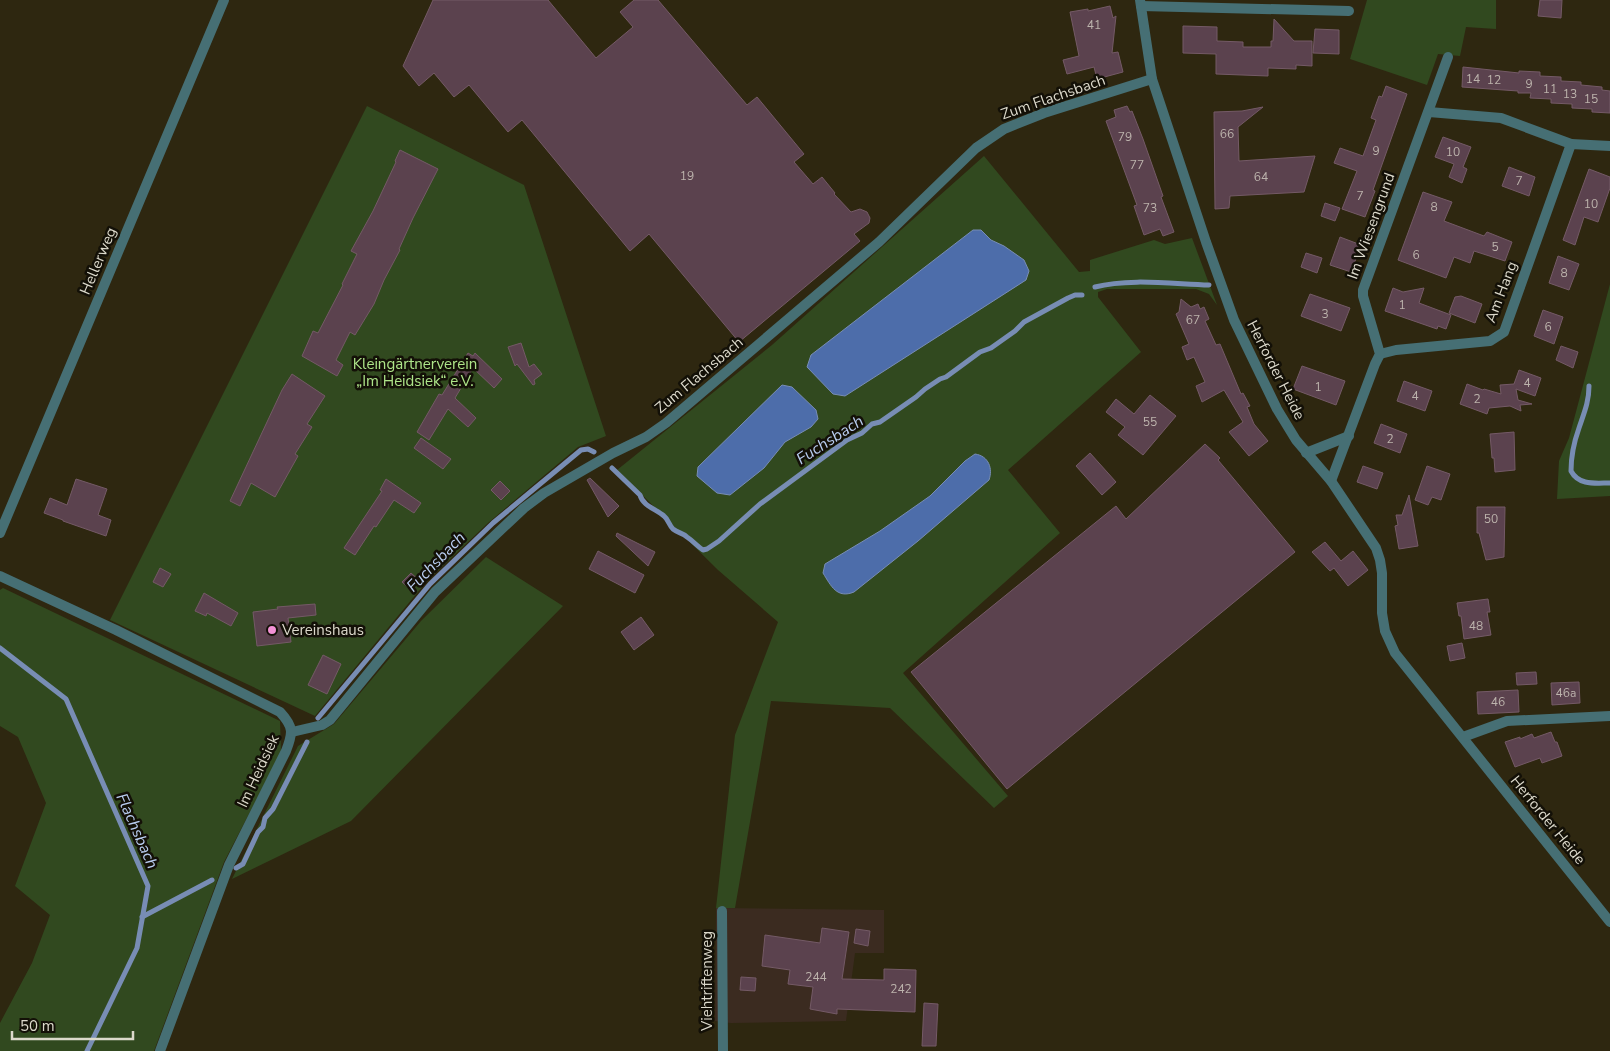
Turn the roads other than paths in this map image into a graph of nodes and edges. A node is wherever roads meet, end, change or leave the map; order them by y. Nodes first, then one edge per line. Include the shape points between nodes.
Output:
1 (224, 0) edge
2 (1140, 3) edge
3 (1348, 11) dead end
4 (1448, 57) dead end
5 (1152, 79) junction
6 (1429, 112) junction
7 (1571, 144) junction
8 (1610, 146) edge
9 (1380, 354) junction
10 (1349, 436) junction
11 (1306, 453) junction
12 (1331, 481) junction
13 (0, 533) edge
14 (0, 576) edge
15 (1610, 716) edge
16 (292, 732) junction
17 (1463, 736) junction
18 (722, 911) dead end
19 (1610, 922) edge
20 (160, 1051) edge
21 (723, 1051) edge

1 - 13 street, Hellerweg
2 - 3 street, Herforder Heide
2 - 5 street, Herforder Heide
4 - 6 street, Im Wiesengrund
5 - 11 street, Herforder Heide via 1234,320 1277,409
5 - 16 street, Zum Flachsbach via 1036,116 1004,129 976,148 878,242 666,423 524,508 435,592 330,720
6 - 7 street via 1501,118
6 - 9 street, Im Wiesengrund via 1363,290
7 - 8 street
7 - 9 street, Am Hang via 1504,332 1490,341
9 - 10 street
10 - 11 street
10 - 12 street
11 - 12 street, Herforder Heide
12 - 17 street, Herforder Heide via 1376,548 1382,573 1385,631 1396,653
14 - 16 street, Im Heidsiek via 280,712 288,720
15 - 17 street via 1507,721
16 - 20 street, Im Heidsiek via 286,751 229,865
17 - 19 street, Herforder Heide
18 - 21 street, Viehtriftenweg

